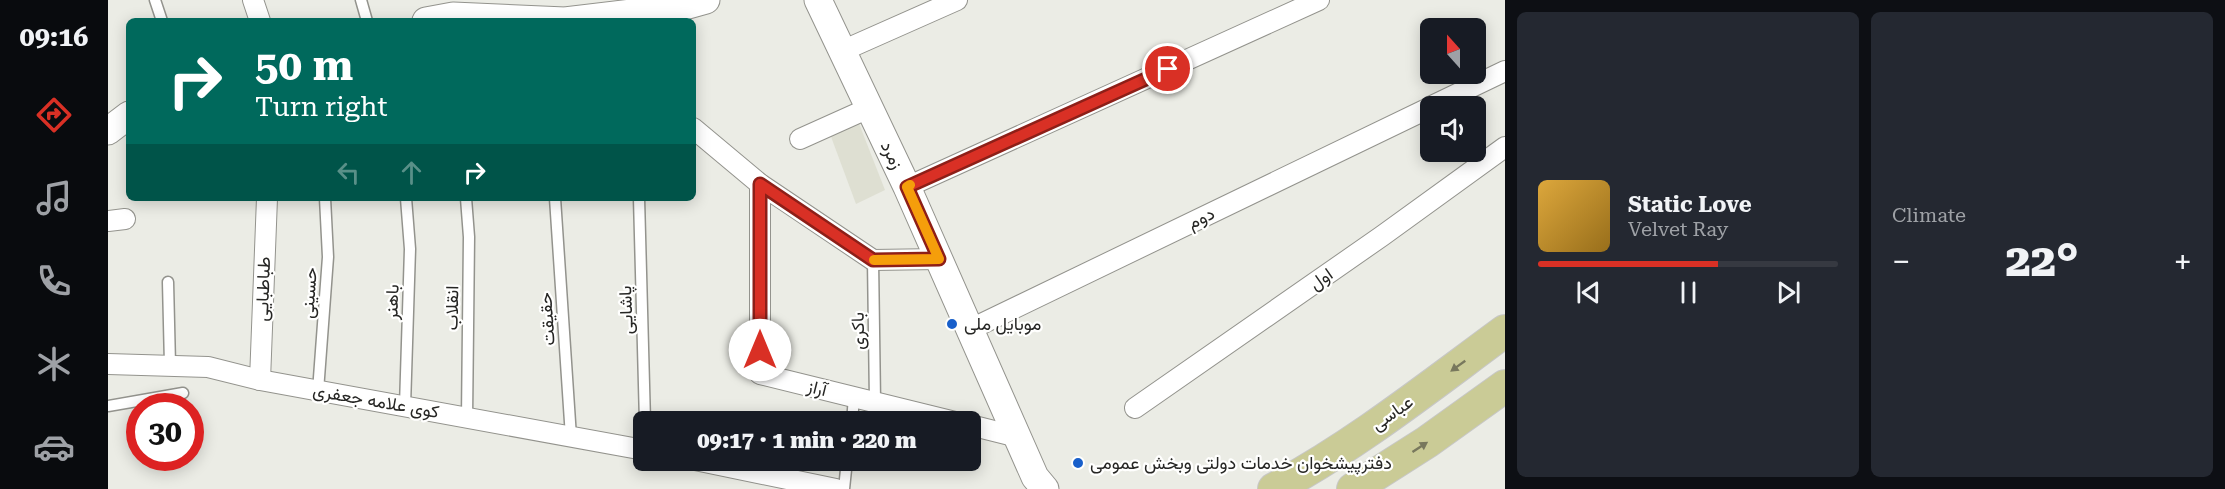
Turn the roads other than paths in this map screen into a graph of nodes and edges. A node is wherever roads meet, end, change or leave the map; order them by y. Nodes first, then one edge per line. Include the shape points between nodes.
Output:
1 (155, 0) edge
2 (253, 0) edge
3 (361, 0) edge
4 (706, 0) edge
5 (818, 0) edge
6 (957, 0) edge
7 (1319, 0) edge
8 (161, 18) edge
9 (259, 18) edge
10 (366, 18) edge
11 (590, 18) edge
12 (842, 51) junction
13 (1505, 71) edge
14 (1454, 96) edge
15 (869, 108) junction
16 (1420, 112) edge
17 (126, 117) edge
18 (108, 131) edge
19 (696, 131) edge
20 (800, 140) dead end
21 (1505, 147) edge
22 (760, 184) junction
23 (907, 187) junction
24 (267, 201) edge
25 (325, 201) edge
26 (406, 201) edge
27 (466, 201) edge
28 (555, 201) edge
29 (639, 201) edge
30 (939, 259) junction
31 (873, 260) junction
32 (168, 282) dead end
33 (971, 329) junction
34 (1505, 331) edge
35 (108, 364) edge
36 (170, 365) junction
37 (260, 380) junction
38 (1505, 386) edge
39 (318, 391) junction
40 (854, 397) junction
41 (875, 402) junction
42 (126, 403) edge
43 (108, 406) edge
44 (405, 406) junction
45 (1135, 408) dead end
46 (645, 411) edge
47 (853, 411) edge
48 (911, 411) edge
49 (467, 418) junction
50 (981, 428) edge
51 (571, 437) junction
52 (1018, 437) junction
53 (633, 448) edge
54 (748, 471) edge
55 (846, 471) edge
56 (1037, 485) edge
57 (836, 489) edge
58 (844, 489) edge
59 (1274, 489) edge
60 (1353, 489) edge

1 - 8 lane
2 - 9 street
3 - 10 lane
4 - 11 street via 681,7
5 - 12 street, زمرد
6 - 12 street
7 - 23 street
12 - 15 street, زمرد
13 - 14 street, دوم
15 - 20 street
15 - 23 street, زمرد
16 - 33 street, دوم
17 - 18 street
19 - 22 street
21 - 45 street, اول
22 - 31 street
22 - 40 street, آراز via 760,374
23 - 30 street, زمرد
24 - 37 street, طباطبایی
25 - 39 lane, حسینی via 328,257
26 - 44 lane, باهنر via 410,249
27 - 49 lane, انقلاب
28 - 51 lane, حقیقت
29 - 46 lane, پاشایی
30 - 31 street
30 - 33 street, زمرد
31 - 41 lane, باکری
32 - 36 lane
33 - 52 street, زمرد
34 -> 59 main road, عباسى via 1384,419
35 - 36 street, کوی علامه جعفری
36 - 37 street, کوی علامه جعفری via 208,367
37 - 39 street, کوی علامه جعفری
60 -> 38 main road
39 - 44 street, کوی علامه جعفری
40 - 41 street, آراز
40 - 47 lane
41 - 48 street, آراز
42 - 43 lane
44 - 49 street, کوی علامه جعفری
49 - 51 street, کوی علامه جعفری
50 - 52 street
51 - 53 street, کوی علامه جعفری
52 - 56 street, زمرد
54 - 57 street
55 - 58 lane

